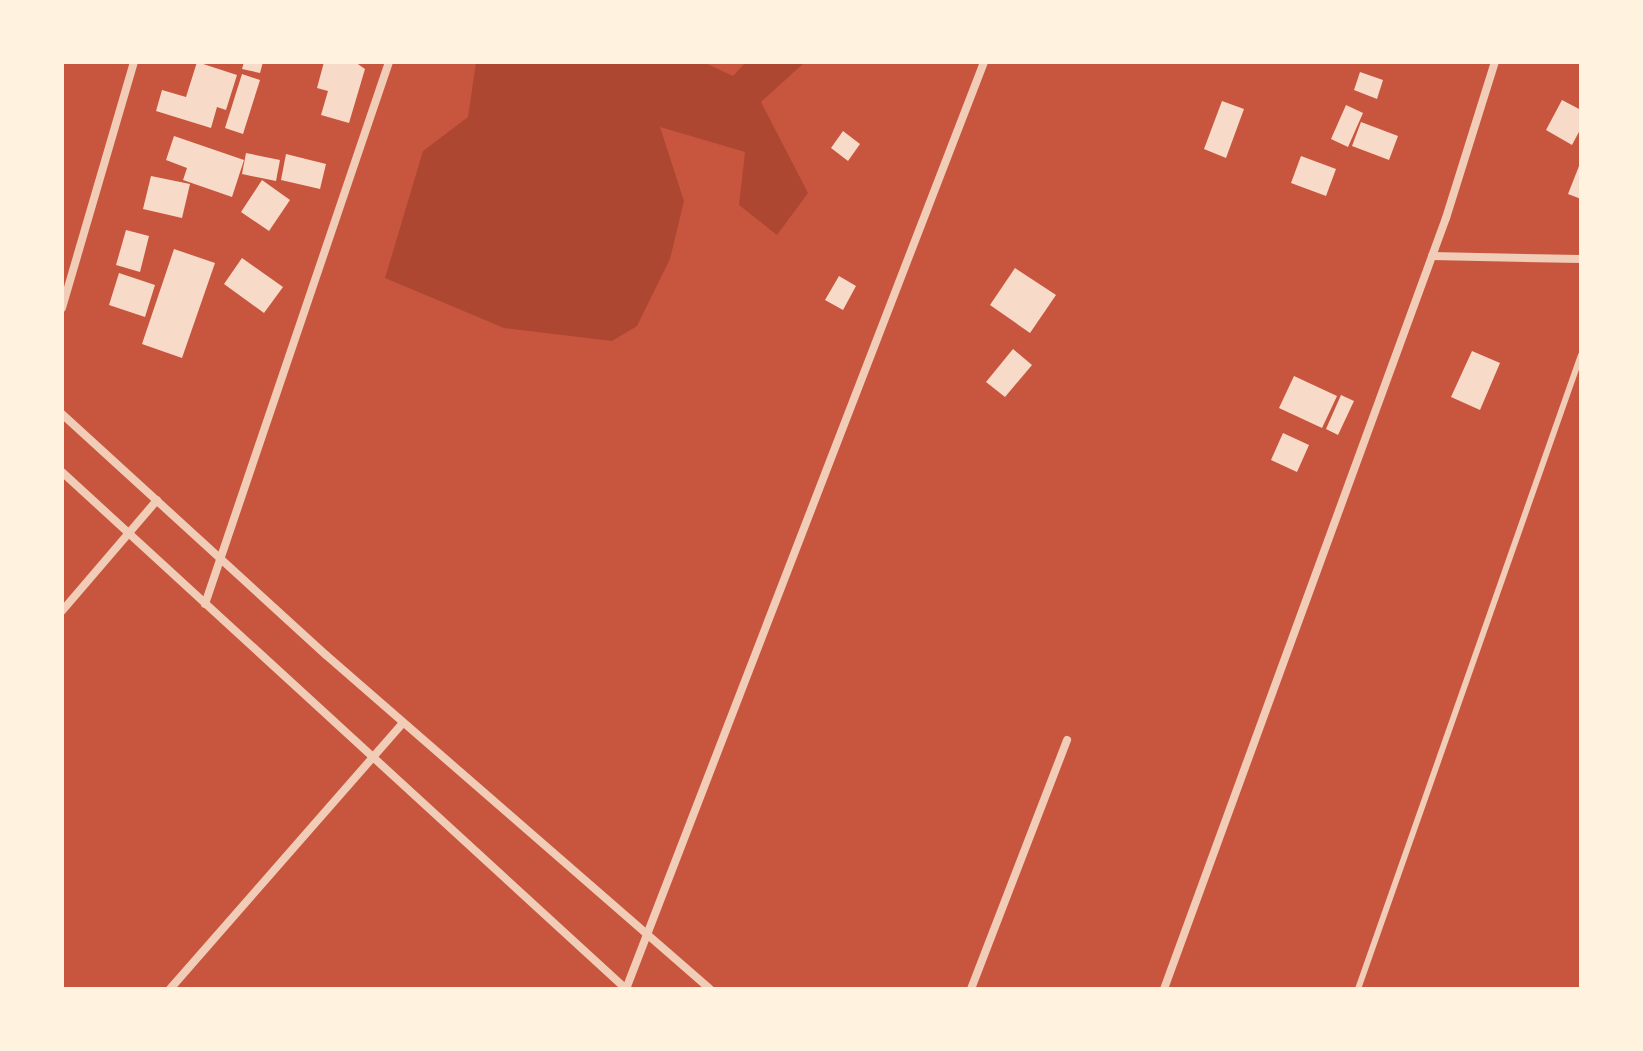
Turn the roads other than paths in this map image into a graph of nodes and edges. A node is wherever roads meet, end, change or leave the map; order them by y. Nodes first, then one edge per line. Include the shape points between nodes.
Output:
1 (134, 62) edge
2 (389, 62) edge
3 (984, 62) edge
4 (1495, 62) edge
5 (1432, 256) junction
6 (1581, 259) edge
7 (62, 308) edge
8 (1581, 355) edge
9 (62, 414) edge
10 (62, 472) edge
11 (157, 500) junction
12 (128, 533) junction
13 (222, 560) junction
14 (205, 604) junction
15 (62, 611) edge
16 (403, 723) junction
17 (1067, 740) dead end
18 (372, 759) junction
19 (649, 937) junction
20 (170, 989) edge
21 (626, 989) edge
22 (710, 989) edge
23 (971, 989) edge
24 (1164, 989) edge
25 (1358, 989) edge

1 - 7 street
2 - 13 street
3 - 19 street
4 - 5 street
5 - 6 street
5 - 24 street
8 - 25 lane
9 - 11 street
10 - 12 street
11 - 12 street
11 - 13 street
12 - 14 street
12 - 15 street
13 - 14 street
13 - 16 street
14 - 18 street
16 - 18 street
16 - 19 street
17 - 23 street
18 - 20 street
18 - 21 street
19 - 21 street
19 - 22 street

